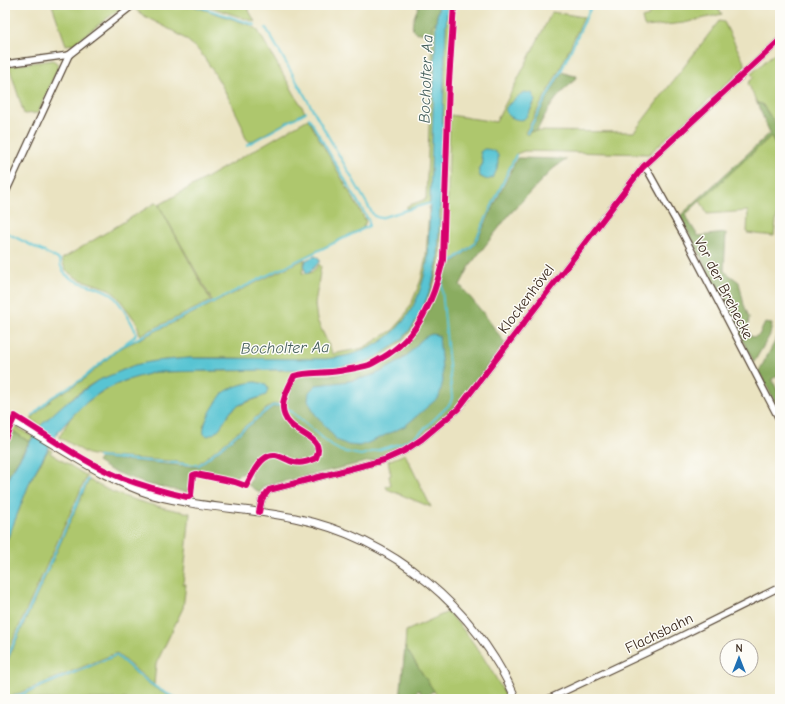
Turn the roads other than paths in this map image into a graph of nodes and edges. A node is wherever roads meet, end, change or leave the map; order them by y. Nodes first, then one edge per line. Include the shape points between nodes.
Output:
1 (133, 5) edge
2 (780, 40) edge
3 (69, 55) junction
4 (5, 64) edge
5 (644, 167) junction
6 (5, 194) edge
7 (5, 417) edge
8 (780, 421) edge
9 (259, 512) junction
10 (780, 587) edge
11 (516, 699) edge
12 (548, 699) edge

1 - 3 street
2 - 5 street, Klockenhövel
3 - 4 street
3 - 6 street
5 - 8 street, Vor der Brehecke via 683,234
5 - 9 street, Klockenhövel via 458,409 410,447 384,460 269,490 262,499
7 - 9 street via 108,477 153,494 205,506
9 - 11 street via 296,518 344,533 380,549 406,565 439,591 469,624 487,646
10 - 12 street, Flachsbahn

